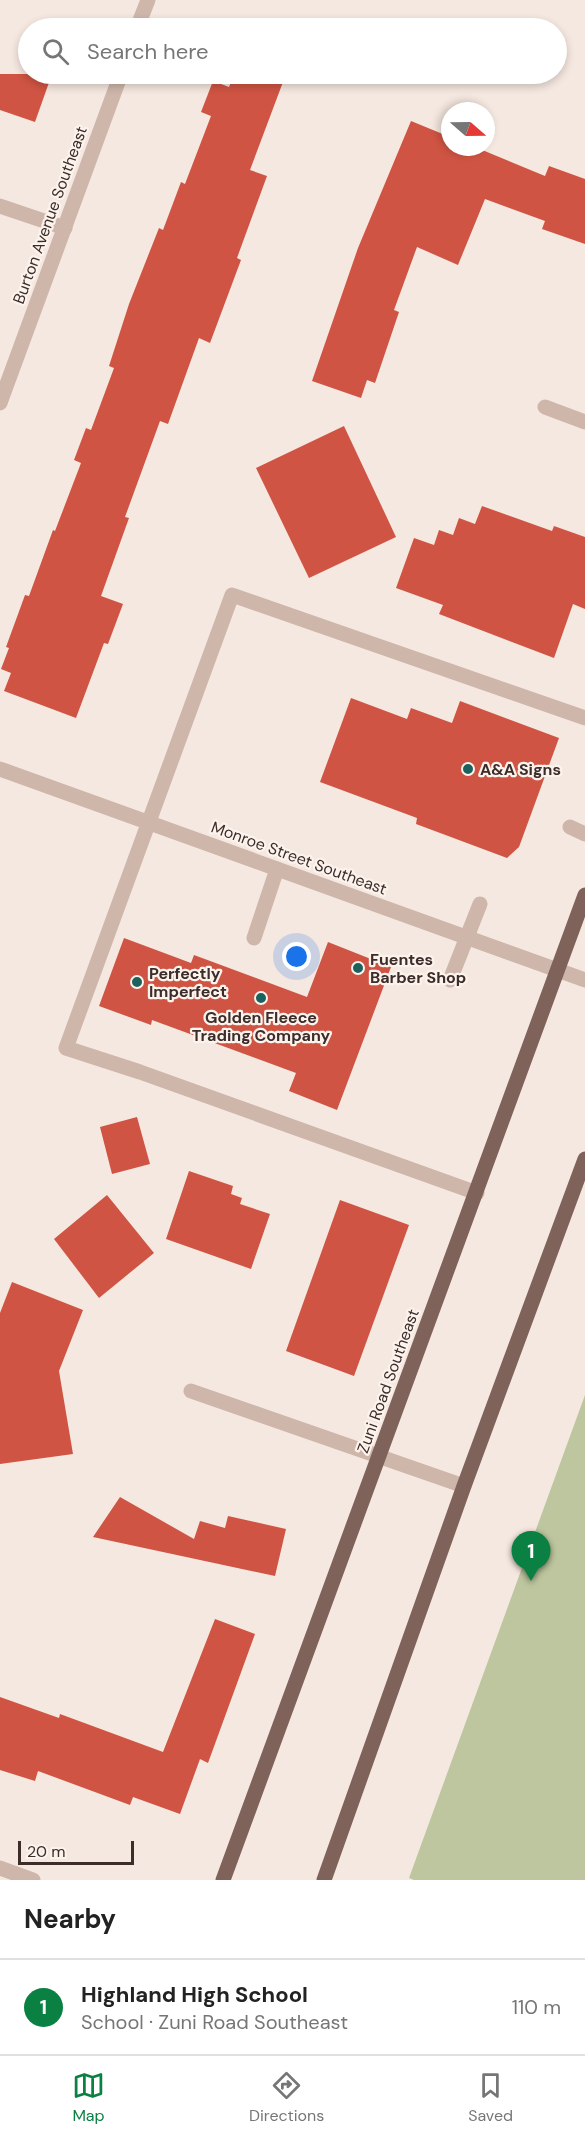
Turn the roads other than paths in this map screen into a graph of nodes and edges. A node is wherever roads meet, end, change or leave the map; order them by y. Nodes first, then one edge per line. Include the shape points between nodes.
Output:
1 (147, 0) edge
2 (141, 18) edge
3 (117, 84) edge
4 (0, 206) edge
5 (65, 228) junction
6 (0, 403) edge
7 (545, 407) dead end
8 (585, 422) edge
9 (585, 718) edge
10 (0, 769) edge
11 (150, 823) junction
12 (570, 827) dead end
13 (585, 834) edge
14 (277, 869) junction
15 (585, 895) edge
16 (480, 904) dead end
17 (254, 938) dead end
18 (468, 938) junction
19 (556, 970) junction
20 (450, 980) dead end
21 (585, 980) edge
22 (585, 1159) edge
23 (477, 1193) junction
24 (191, 1391) dead end
25 (379, 1456) junction
26 (464, 1486) junction
27 (0, 1868) edge
28 (33, 1880) edge
29 (223, 1880) edge
30 (324, 1880) edge

1 - 2 street
3 - 5 street, Burton Avenue Southeast
4 - 5 street
5 - 6 street, Burton Avenue Southeast
7 - 8 street
9 - 11 street via 232,595
10 - 11 street, Monroe Street Southeast
11 - 14 street, Monroe Street Southeast
11 - 23 street via 66,1048
12 - 13 street
14 - 17 street
14 - 18 street, Monroe Street Southeast
15 - 19 main road, Zuni Road Southeast
16 - 18 street
18 - 19 street, Monroe Street Southeast
18 - 20 street
19 - 21 street, Monroe Street Southeast
19 - 23 main road, Zuni Road Southeast
22 - 26 main road
23 - 25 main road, Zuni Road Southeast
24 - 25 street
25 - 26 street
25 - 29 main road, Zuni Road Southeast
26 - 30 main road
27 - 28 street

